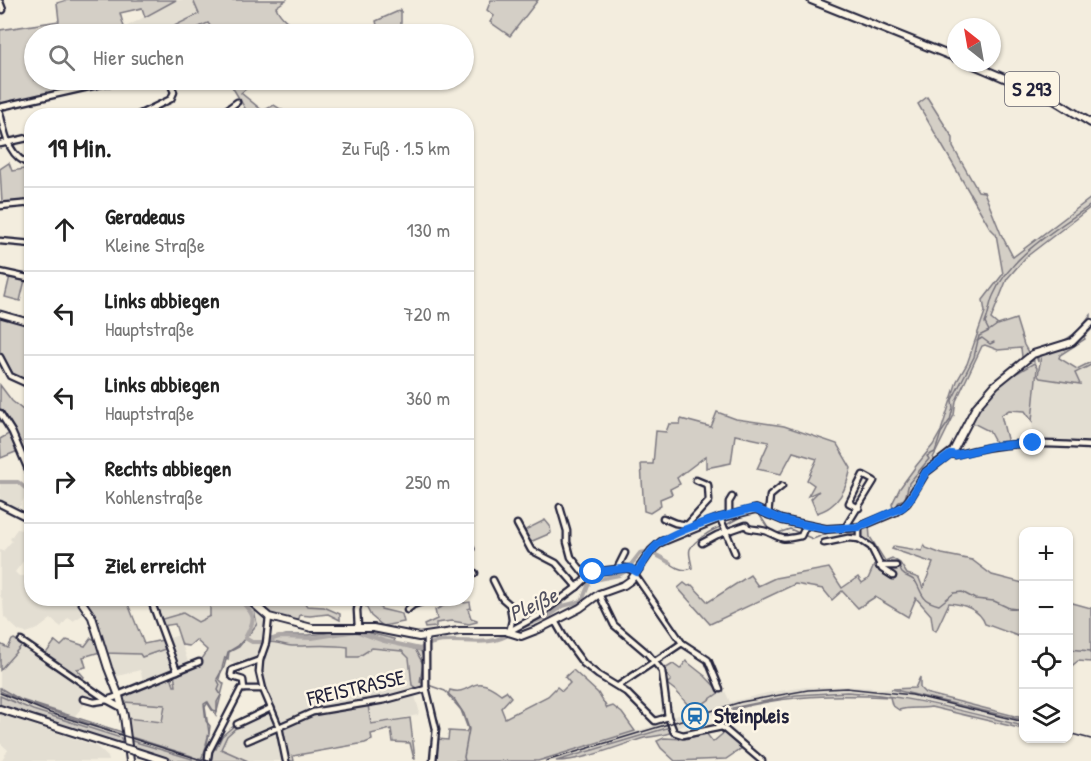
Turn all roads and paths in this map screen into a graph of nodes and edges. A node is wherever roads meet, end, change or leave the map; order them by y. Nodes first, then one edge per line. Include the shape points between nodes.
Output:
1 (811, 0) edge
2 (0, 2) edge
3 (3, 10) dead end
4 (947, 54) edge
5 (991, 72) edge
6 (75, 90) edge
7 (173, 90) edge
8 (237, 102) dead end
9 (0, 107) edge
10 (155, 108) edge
11 (229, 108) edge
12 (0, 113) edge
13 (1091, 123) edge
14 (24, 138) edge
15 (7, 141) junction
16 (0, 144) edge
17 (24, 162) edge
18 (24, 204) edge
19 (0, 206) edge
20 (0, 242) edge
21 (24, 244) edge
22 (0, 272) edge
23 (24, 277) edge
24 (0, 314) edge
25 (24, 321) edge
26 (1091, 323) edge
27 (0, 357) edge
28 (24, 382) edge
29 (0, 413) edge
30 (1091, 446) edge
31 (951, 454) junction
32 (24, 460) edge
33 (696, 480) dead end
34 (782, 486) dead end
35 (732, 497) dead end
36 (0, 504) edge
37 (560, 507) dead end
38 (859, 508) junction
39 (729, 515) junction
40 (768, 515) junction
41 (24, 516) edge
42 (663, 518) dead end
43 (720, 518) junction
44 (517, 524) dead end
45 (688, 527) junction
46 (723, 528) junction
47 (845, 528) junction
48 (859, 529) junction
49 (803, 530) junction
50 (859, 539) junction
51 (702, 543) dead end
52 (824, 543) dead end
53 (625, 553) dead end
54 (735, 553) dead end
55 (879, 566) junction
56 (896, 566) dead end
57 (617, 569) junction
58 (637, 575) junction
59 (586, 576) junction
60 (894, 576) dead end
61 (493, 580) dead end
62 (577, 587) junction
63 (599, 594) junction
64 (84, 606) edge
65 (153, 606) edge
66 (256, 606) edge
67 (358, 606) edge
68 (412, 606) edge
69 (407, 610) dead end
70 (269, 617) junction
71 (555, 621) junction
72 (358, 627) junction
73 (511, 633) junction
74 (426, 639) junction
75 (21, 641) dead end
76 (682, 643) junction
77 (260, 660) junction
78 (199, 662) dead end
79 (654, 662) junction
80 (177, 671) junction
81 (618, 686) junction
82 (426, 687) junction
83 (244, 688) junction
84 (263, 689) junction
85 (720, 689) dead end
86 (119, 695) junction
87 (83, 699) dead end
88 (107, 700) junction
89 (122, 708) junction
90 (271, 708) junction
91 (0, 710) edge
92 (668, 717) junction
93 (237, 724) dead end
94 (279, 727) junction
95 (248, 741) dead end
96 (208, 758) dead end
97 (130, 761) edge
98 (164, 761) edge
99 (286, 761) edge
100 (433, 761) edge
101 (762, 761) edge

1 - 4 main road
2 - 3 street
5 - 13 main road, S 293 via 1038,91
6 - 9 street
7 - 10 street via 171,99
8 - 11 street
12 - 15 street
14 - 15 street
15 - 16 street
15 - 17 street
18 - 19 street
20 - 21 street
22 - 23 street
24 - 25 street
26 - 31 main road via 1072,342 1027,358 986,393
27 - 28 street via 10,376
29 - 32 street
30 - 31 street via 1033,443
31 - 48 main road via 926,472 903,507
33 - 45 street via 708,485 709,501
34 - 40 street via 770,496
35 - 39 street
36 - 41 street
37 - 59 street via 571,557
38 - 38 street via 874,481 863,475 849,503
38 - 47 street
39 - 40 main road via 753,509
39 - 43 main road
40 - 49 main road
42 - 45 street
43 - 45 main road
43 - 46 street
44 - 62 street via 531,550 556,562
45 - 58 main road via 650,553
46 - 49 street via 746,525 781,539
46 - 51 street
46 - 54 street
47 - 48 main road
47 - 49 main road
48 - 50 street
50 - 52 street
50 - 55 street via 871,548
53 - 57 street
55 - 56 street
55 - 60 street
57 - 58 street via 628,568
57 - 59 street
58 - 63 main road via 624,585
58 - 76 street
59 - 62 street
61 - 73 street via 502,598 510,604
62 - 73 street
63 - 71 main road
63 - 79 street via 614,625
64 - 86 main road via 92,617
65 - 80 street
66 - 70 main road
67 - 72 street
68 - 69 street
70 - 72 main road via 325,630
70 - 77 street
71 - 73 main road via 521,636
71 - 81 street via 580,660
72 - 74 main road
73 - 74 main road via 450,631
74 - 82 street
75 - 88 street
76 - 79 street
76 - 85 street via 708,660
77 - 83 street via 232,670 231,675 243,680
77 - 84 street
78 - 80 street
79 - 81 street
79 - 92 street via 662,672
80 - 86 street
81 - 92 street via 655,721
82 - 94 street, FREISTRASSE via 385,700 313,712
82 - 100 street via 436,723
83 - 84 street
83 - 96 street via 237,695
84 - 90 street
86 - 88 street
86 - 89 main road
87 - 88 street
88 - 89 street
89 - 97 main road
90 - 93 street
90 - 94 street
91 - 98 main road, bridge
92 - 101 street via 677,734 722,727
94 - 95 street, FREISTRASSE
94 - 99 street

